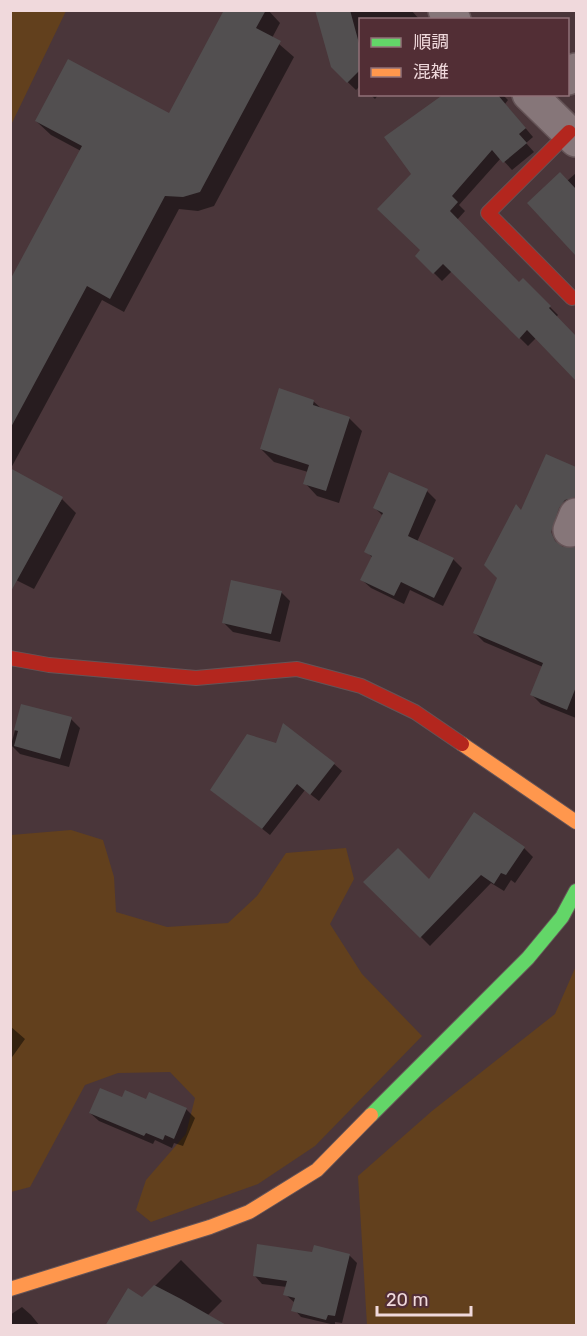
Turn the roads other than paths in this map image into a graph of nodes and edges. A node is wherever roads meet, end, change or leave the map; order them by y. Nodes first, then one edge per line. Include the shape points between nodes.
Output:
1 (540, 98) edge
2 (572, 136) edge
3 (573, 298) dead end
4 (10, 658) edge
5 (576, 822) edge
6 (576, 891) edge
7 (10, 1288) edge

1 - 2 street
2 - 3 street via 488,213
4 - 5 street via 196,678 297,669 332,677 415,712
6 - 7 street via 562,917 528,958 317,1170 249,1212 210,1227

